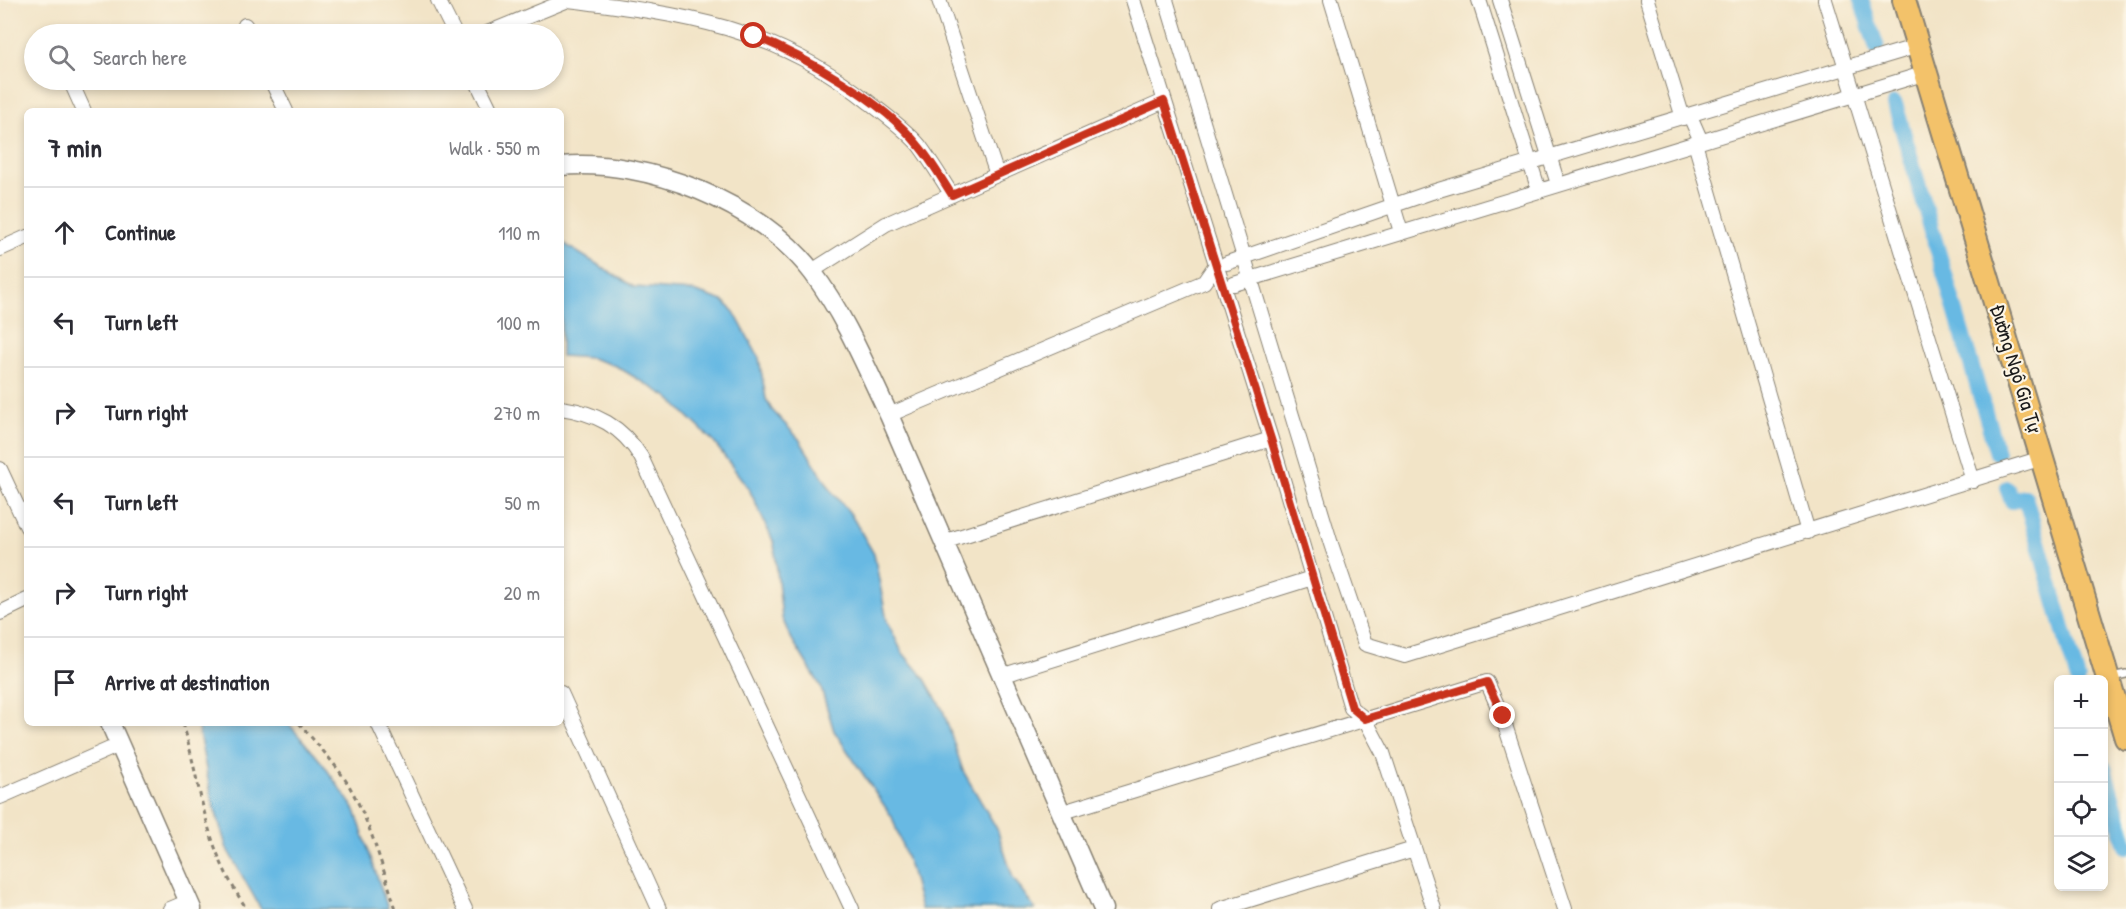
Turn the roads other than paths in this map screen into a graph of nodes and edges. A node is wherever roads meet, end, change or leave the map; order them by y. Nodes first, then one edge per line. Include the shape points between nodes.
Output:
1 (438, 0) edge
2 (568, 0) edge
3 (939, 0) edge
4 (1134, 0) edge
5 (1166, 0) edge
6 (1331, 0) edge
7 (1479, 0) edge
8 (1500, 0) edge
9 (1647, 0) edge
10 (1825, 0) edge
11 (1904, 0) edge
12 (450, 24) edge
13 (509, 24) edge
14 (1918, 46) junction
15 (1847, 69) junction
16 (1926, 73) junction
17 (75, 90) edge
18 (276, 90) edge
19 (481, 90) edge
20 (1854, 94) junction
21 (1164, 101) junction
22 (83, 108) edge
23 (285, 108) edge
24 (489, 108) edge
25 (1687, 117) junction
26 (1698, 142) junction
27 (1548, 158) junction
28 (1530, 163) junction
29 (564, 166) edge
30 (997, 175) junction
31 (1558, 184) junction
32 (1539, 191) junction
33 (952, 195) junction
34 (1394, 206) junction
35 (1401, 232) junction
36 (24, 238) edge
37 (0, 249) edge
38 (1245, 256) junction
39 (1221, 265) junction
40 (812, 271) junction
41 (1251, 278) junction
42 (1204, 282) junction
43 (1228, 285) junction
44 (564, 409) edge
45 (889, 415) junction
46 (1271, 439) junction
47 (2042, 458) junction
48 (0, 469) edge
49 (1973, 481) junction
50 (24, 521) edge
51 (1808, 532) junction
52 (943, 542) junction
53 (1312, 578) junction
54 (24, 601) edge
55 (0, 613) edge
56 (1001, 676) junction
57 (2117, 676) edge
58 (564, 700) edge
59 (1365, 719) junction
60 (112, 726) edge
61 (379, 726) edge
62 (2126, 738) edge
63 (119, 745) junction
64 (0, 797) edge
65 (1060, 813) junction
66 (1414, 849) junction
67 (190, 905) edge
68 (170, 909) edge
69 (465, 909) edge
70 (659, 909) edge
71 (852, 909) edge
72 (1103, 909) edge
73 (1220, 909) edge
74 (1434, 909) edge
75 (1565, 909) edge

1 - 12 street
2 - 13 street
2 - 33 street via 698,18 784,48 847,85 901,128 918,144
3 - 30 street
4 - 21 street
5 - 38 street
6 - 34 street
7 - 28 street
8 - 27 street
9 - 25 street
10 - 15 street
11 - 14 main road, Đường Ngô Gia Tự
14 - 15 street
14 - 16 main road, Đường Ngô Gia Tự
15 - 20 street
15 - 25 street
16 - 20 street
16 - 47 main road, Đường Ngô Gia Tự
17 - 22 street
18 - 23 street
19 - 24 street
20 - 26 street
20 - 49 street
21 - 30 street
21 - 39 street
25 - 26 street
25 - 27 street
26 - 31 street
26 - 51 street
27 - 28 street
27 - 31 street
28 - 32 street
28 - 34 street
29 - 40 street via 632,169 707,195 759,224
30 - 33 street
31 - 32 street
32 - 35 street
33 - 40 street via 886,224
34 - 35 street
34 - 38 street
35 - 41 street
36 - 37 street
38 - 39 street
38 - 41 street
39 - 42 street
39 - 43 street
40 - 45 street via 850,335
41 - 43 street
41 - 51 street via 1330,544 1365,644 1405,656
42 - 43 street
42 - 45 street
43 - 46 street
44 - 71 street via 591,414 614,426 641,457
45 - 52 street
46 - 52 street
46 - 53 street
47 - 49 street
47 - 57 main road, Đường Ngô Gia Tự
48 - 50 street
49 - 51 street
52 - 56 street
53 - 56 street
53 - 59 street via 1352,708
54 - 55 street
56 - 65 street
57 - 62 main road, Đường Ngô Gia Tự
58 - 70 street
59 - 65 street
59 - 66 street via 1383,753
59 - 75 street via 1487,682 1503,716
60 - 63 street
61 - 69 street
63 - 64 street
63 - 67 street
65 - 72 street
66 - 73 street
66 - 74 street
67 - 68 street

